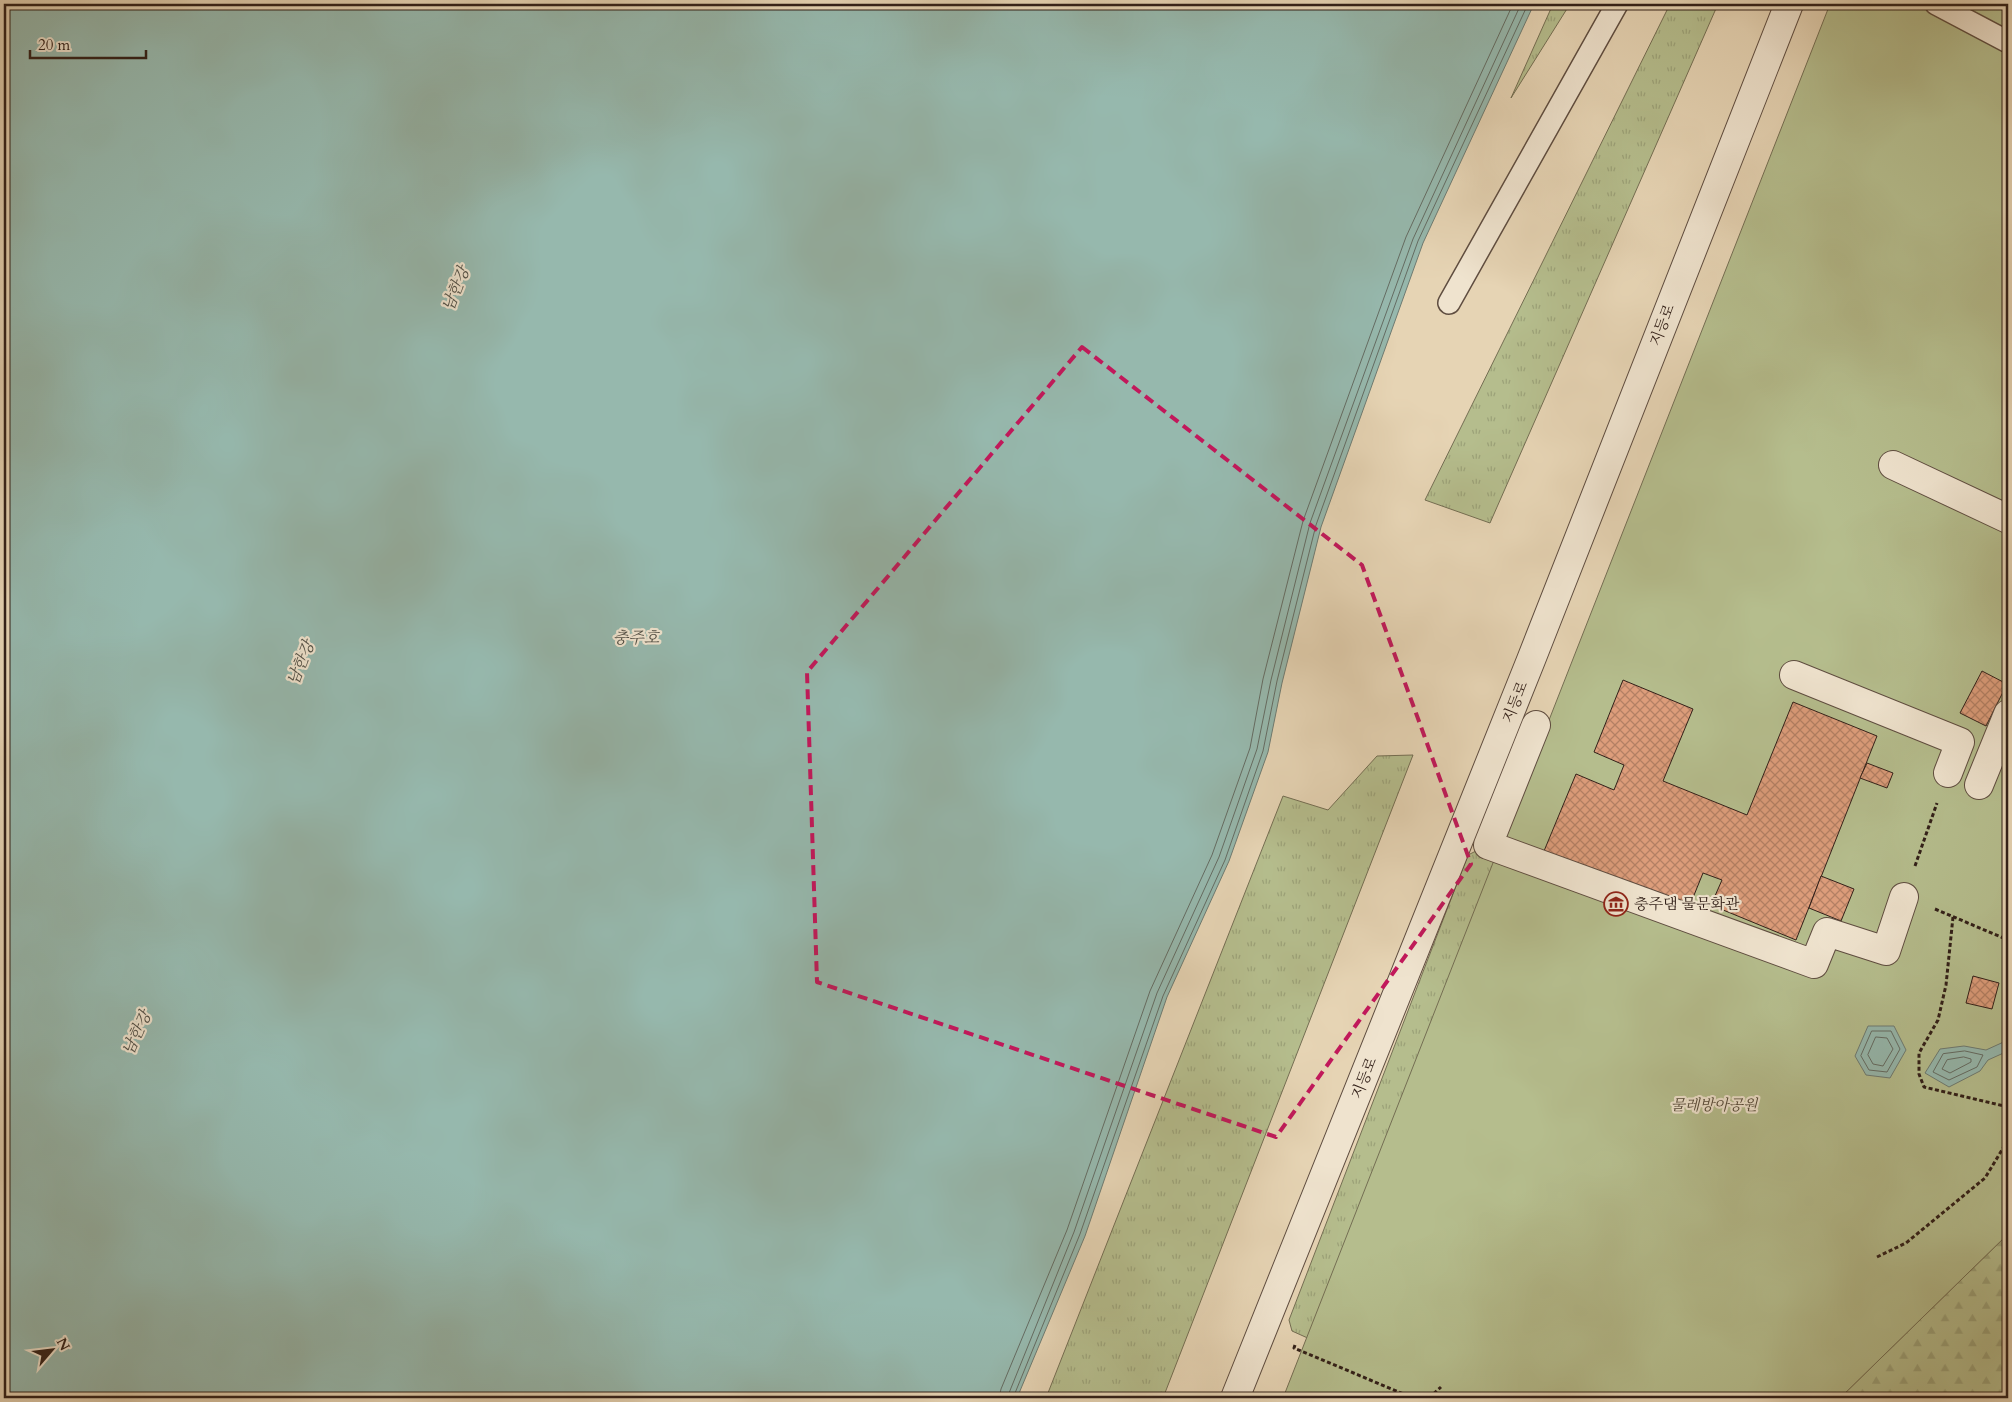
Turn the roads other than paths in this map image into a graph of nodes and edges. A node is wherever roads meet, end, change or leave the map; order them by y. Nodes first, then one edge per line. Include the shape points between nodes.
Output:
1 (1617, 4) edge
2 (1788, 4) edge
3 (1936, 4) edge
4 (2008, 42) edge
5 (1449, 303) dead end
6 (1893, 465) dead end
7 (2008, 519) edge
8 (1794, 675) dead end
9 (2008, 714) edge
10 (1536, 725) dead end
11 (1948, 774) road end
12 (1979, 785) dead end
13 (1904, 897) road end
14 (1235, 1398) edge

1 - 5 lane
2 - 14 street, 지등로 via 1531,660
3 - 4 lane
6 - 7 street
8 - 11 street via 1960,742
9 - 12 street
10 - 13 street via 1488,845 1814,964 1827,932 1886,951

